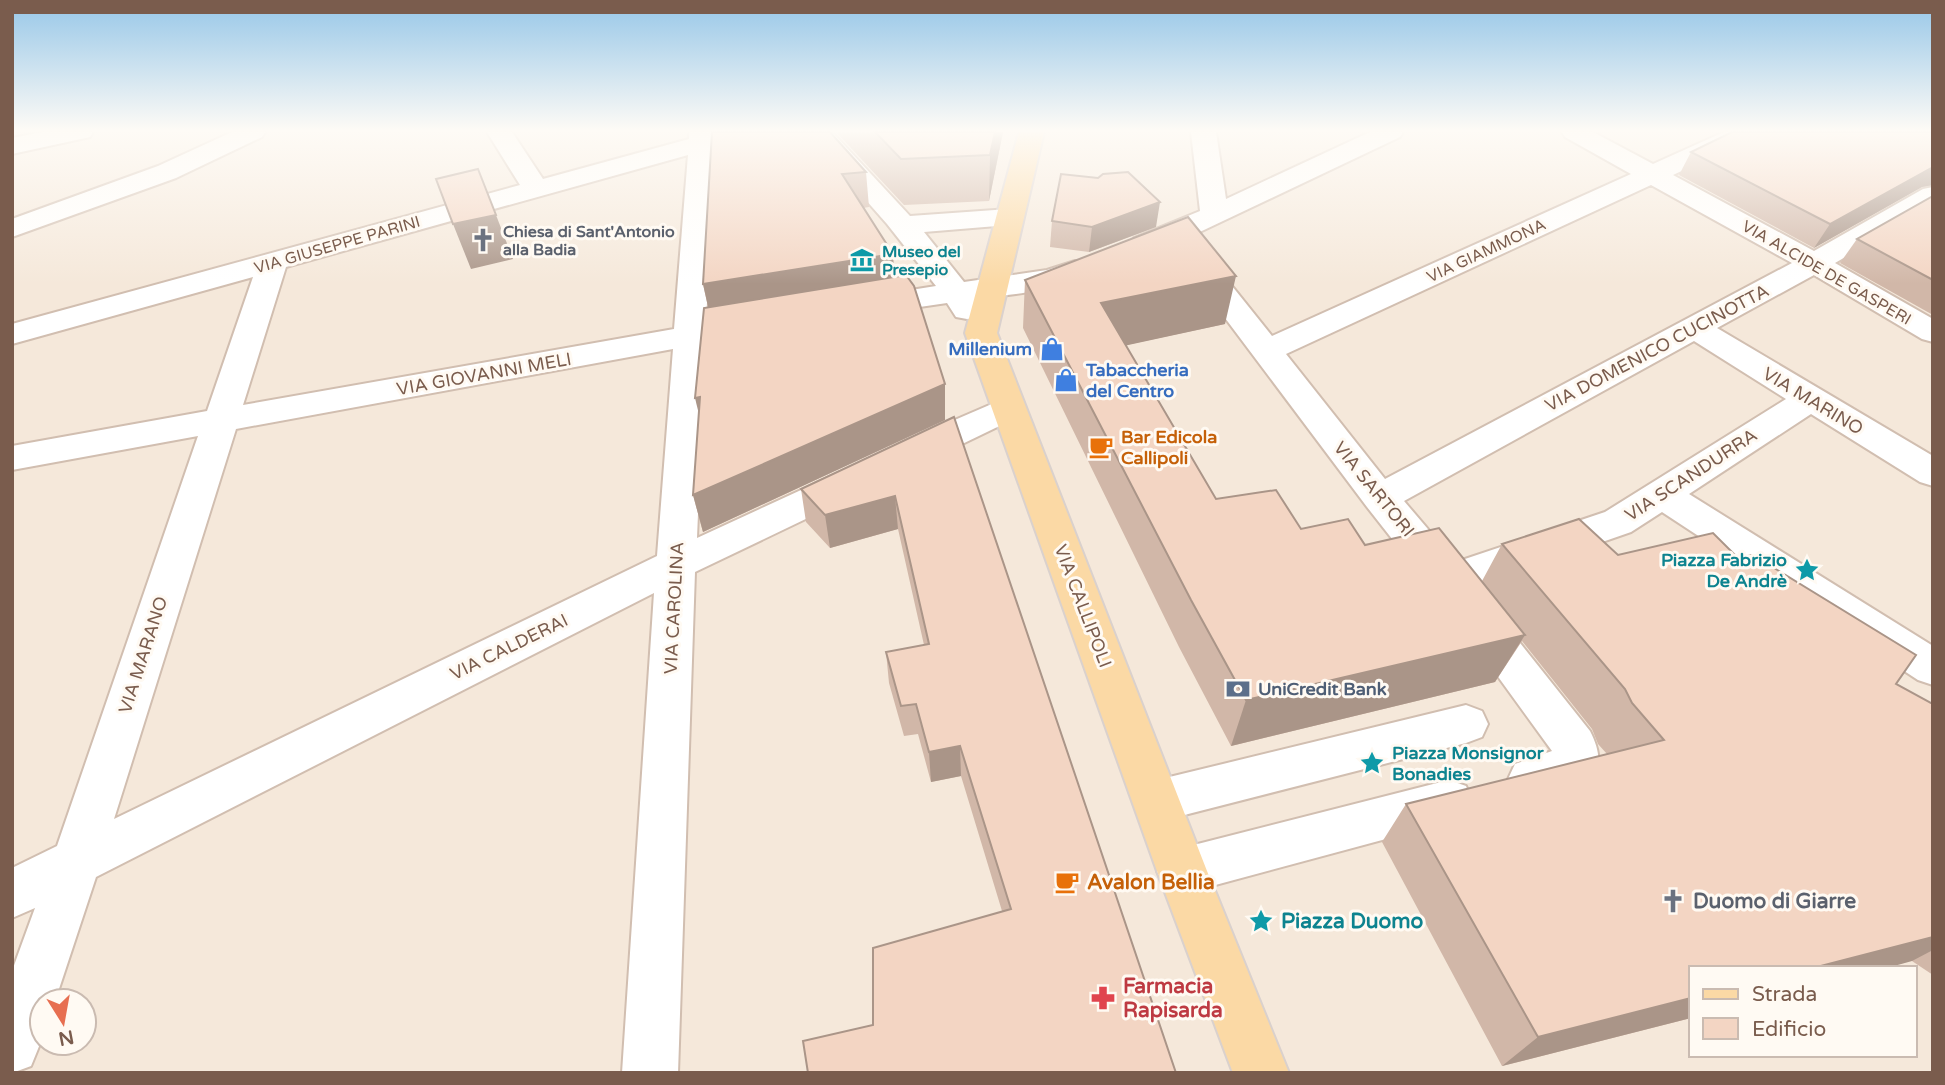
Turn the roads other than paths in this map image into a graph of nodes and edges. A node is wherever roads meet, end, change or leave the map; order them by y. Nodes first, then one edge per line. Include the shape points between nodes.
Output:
1 (138, 183) edge
2 (532, 183) edge
3 (557, 183) edge
4 (699, 183) edge
5 (864, 183) edge
6 (1018, 183) edge
7 (1210, 183) edge
8 (1283, 183) edge
9 (1634, 183) edge
10 (1669, 183) edge
11 (536, 189) junction
12 (1933, 195) edge
13 (1214, 215) junction
14 (895, 217) junction
15 (1009, 217) junction
16 (12, 229) edge
17 (1175, 233) junction
18 (273, 262) junction
19 (1814, 263) junction
20 (975, 290) junction
21 (834, 312) edge
22 (782, 320) edge
23 (1930, 327) edge
24 (1694, 328) junction
25 (12, 334) edge
26 (690, 336) junction
27 (1266, 351) junction
28 (1810, 398) junction
29 (1009, 408) junction
30 (219, 422) junction
31 (12, 458) edge
32 (1933, 473) edge
33 (1660, 494) junction
34 (1380, 498) junction
35 (676, 564) junction
36 (1447, 580) junction
37 (1933, 668) edge
38 (1466, 723) dead end
39 (1157, 801) junction
40 (76, 863) junction
41 (1182, 871) junction
42 (12, 894) edge
43 (12, 1048) edge
44 (650, 1073) edge
45 (1261, 1073) edge

1 - 16 street
2 - 11 street
3 - 11 street, VIA GIUSEPPE PARINI
4 - 26 street, VIA CAROLINA
5 - 14 street
6 - 15 main road, VIA CALLIPOLI
7 - 13 street
8 - 13 street
9 - 27 street, VIA GIAMMONA
10 - 19 street, VIA ALCIDE DE GASPERI
11 - 18 street, VIA GIUSEPPE PARINI
12 - 19 street, VIA DOMENICO CUCINOTTA
13 - 17 street
14 - 15 street
14 - 20 street
15 - 20 main road, VIA CALLIPOLI
17 - 20 street via 1053,278
17 - 27 street, VIA SARTORI
18 - 25 street, VIA GIUSEPPE PARINI
18 - 30 street, VIA MARANO
19 - 23 street, VIA ALCIDE DE GASPERI
19 - 24 street, VIA DOMENICO CUCINOTTA
20 - 21 street
20 - 29 main road, VIA CALLIPOLI via 981,333
22 - 26 street, VIA GIOVANNI MELI
24 - 28 street, VIA MARINO
24 - 34 street, VIA DOMENICO CUCINOTTA
26 - 30 street, VIA GIOVANNI MELI
26 - 35 street, VIA CAROLINA
27 - 34 street, VIA SARTORI
28 - 32 street, VIA MARINO
28 - 33 street, VIA SCANDURRA
29 - 35 street, VIA CALDERAI
29 - 39 main road, VIA CALLIPOLI
30 - 31 street, VIA GIOVANNI MELI
30 - 40 street, VIA MARANO
33 - 36 street, VIA SCANDURRA via 1618,522
33 - 37 street
34 - 36 street, VIA SARTORI
35 - 40 street, VIA CALDERAI
35 - 44 street, VIA CAROLINA
36 - 41 street, VIA SARTORI via 1574,745 1577,767
38 - 39 street
39 - 41 main road, VIA CALLIPOLI
40 - 42 street, VIA CALDERAI
40 - 43 street, VIA MARANO
41 - 45 main road, VIA CALLIPOLI

